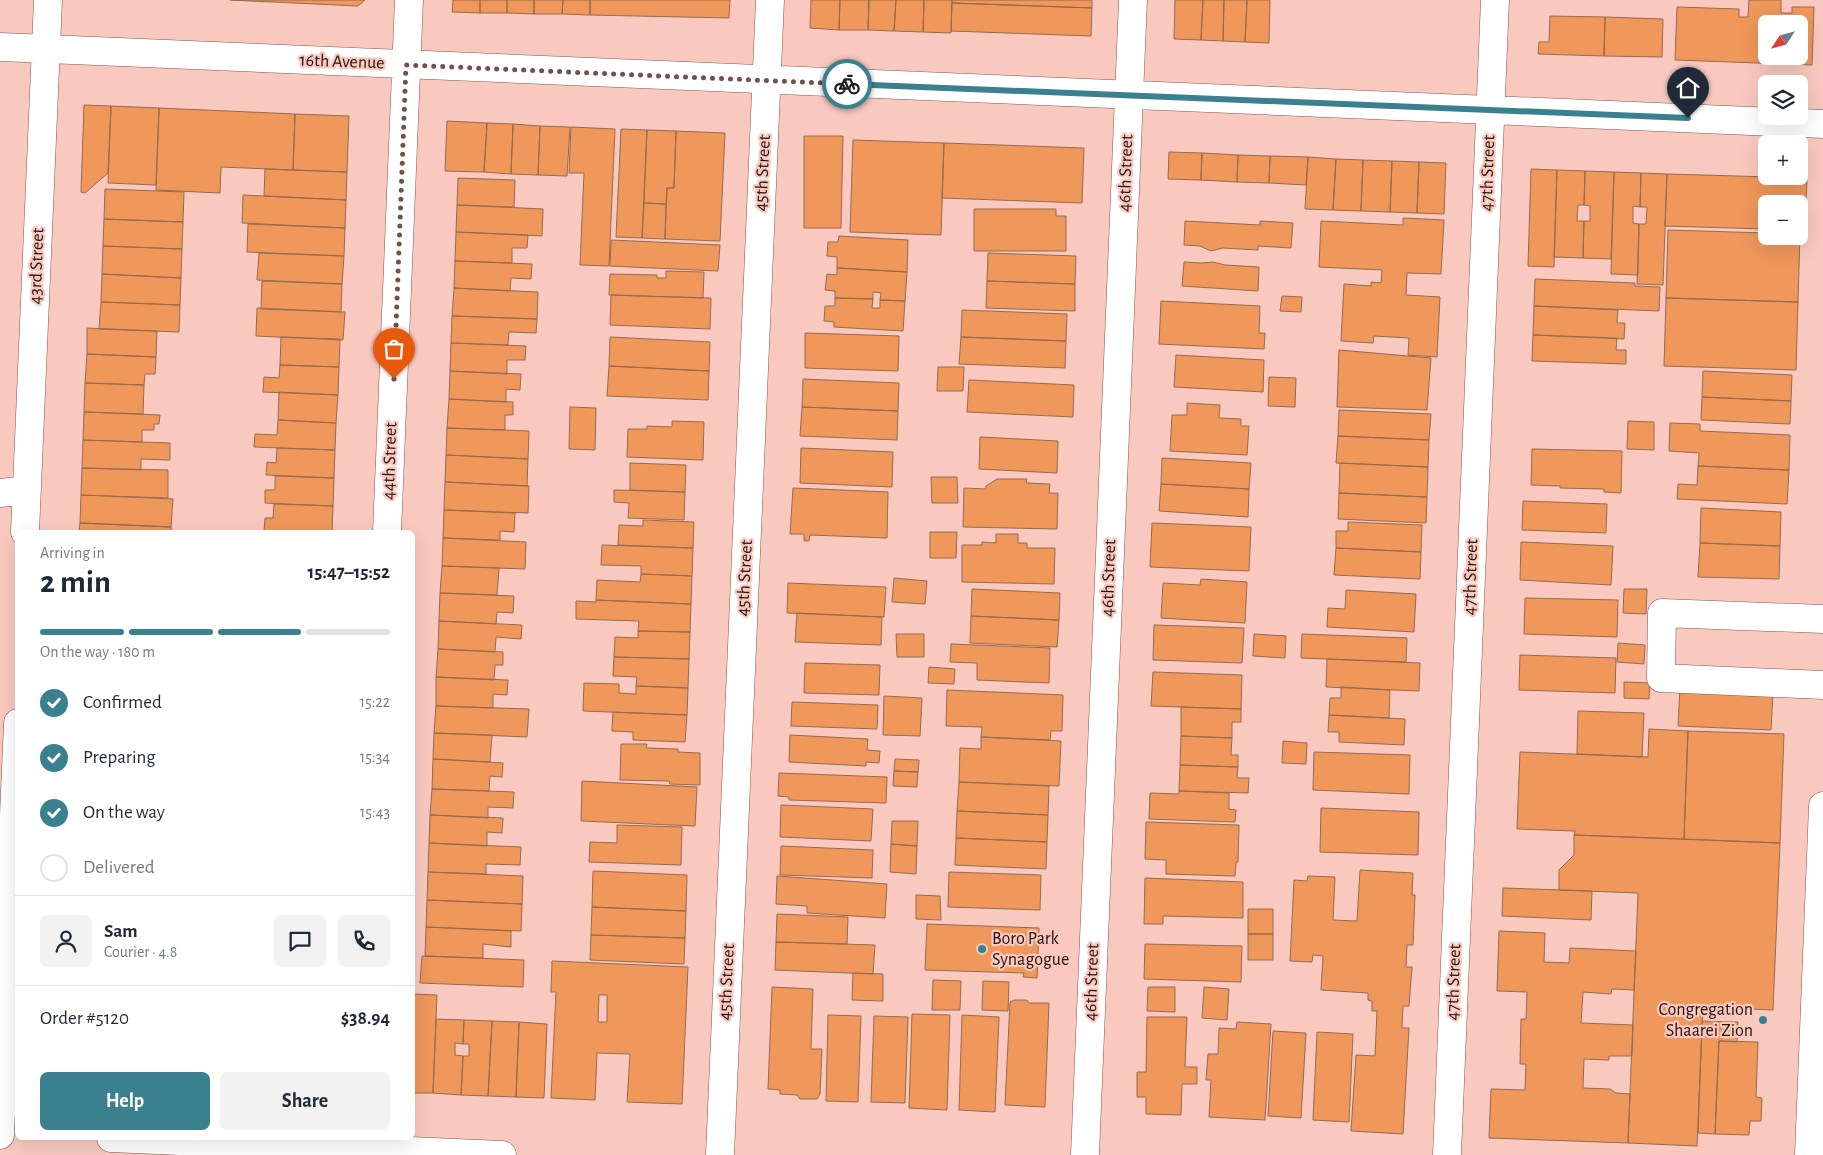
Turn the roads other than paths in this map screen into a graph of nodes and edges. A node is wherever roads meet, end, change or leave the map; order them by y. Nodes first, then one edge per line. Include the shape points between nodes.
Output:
1 (48, 0) edge
2 (409, 0) edge
3 (770, 0) edge
4 (1133, 0) edge
5 (1495, 0) edge
6 (0, 47) edge
7 (46, 49) junction
8 (406, 65) junction
9 (767, 80) junction
10 (1129, 95) junction
11 (1490, 110) junction
12 (1823, 124) edge
13 (27, 490) junction
14 (0, 493) edge
15 (25, 530) edge
16 (387, 530) edge
17 (1823, 619) edge
18 (1823, 685) edge
19 (15, 792) edge
20 (1823, 806) edge
21 (15, 1133) edge
22 (0, 1134) edge
23 (167, 1140) edge
24 (361, 1147) edge
25 (502, 1155) edge
26 (720, 1155) edge
27 (1085, 1155) edge
28 (1447, 1155) edge
29 (1809, 1155) edge

1 - 7 street, 43rd Street
2 - 8 street, 44th Street
3 - 9 street, 45th Street
4 - 10 street, 46th Street
5 - 11 street, 47th Street
6 - 7 street, 16th Avenue
7 - 8 street, 16th Avenue
7 - 13 street, 43rd Street
8 - 9 street, 16th Avenue
8 - 16 street, 44th Street
9 - 10 street, 16th Avenue
9 - 26 street, 45th Street
10 - 11 street, 16th Avenue
10 - 27 street, 46th Street
11 - 12 street, 16th Avenue
11 - 28 street, 47th Street
13 - 14 street
13 - 15 street, 43rd Street
17 - 18 street via 1662,612 1661,678
19 - 22 street
20 - 29 street
21 - 22 street
23 - 24 street
24 - 25 street

